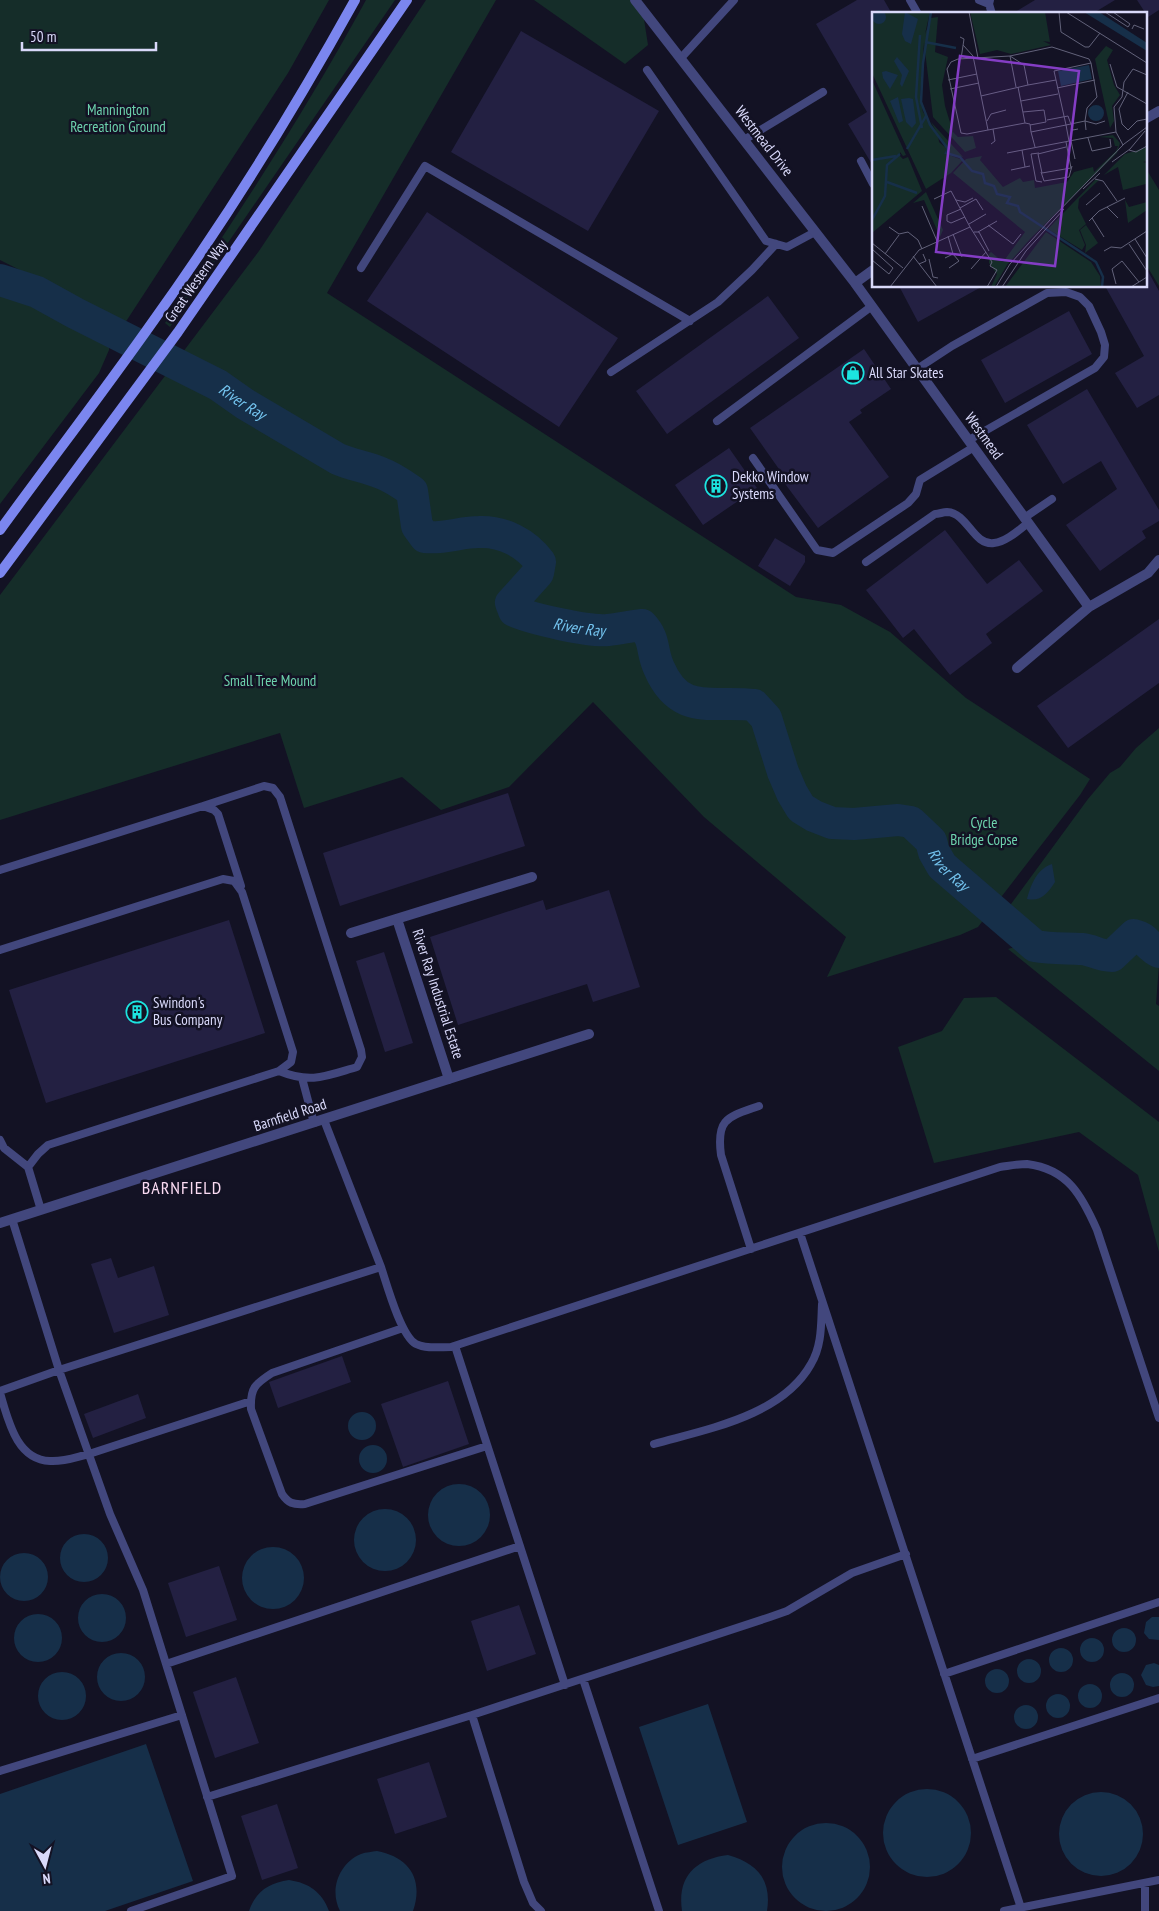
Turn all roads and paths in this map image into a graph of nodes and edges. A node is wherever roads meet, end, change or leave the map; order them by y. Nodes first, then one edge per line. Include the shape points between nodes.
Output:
1 (355, 0) edge
2 (407, 0) edge
3 (635, 0) edge
4 (734, 0) edge
5 (910, 0) edge
6 (979, 0) edge
7 (990, 2) edge
8 (917, 12) edge
9 (681, 58) junction
10 (647, 70) dead end
11 (823, 92) dead end
12 (1159, 111) edge
13 (1146, 118) edge
14 (744, 140) junction
15 (861, 161) dead end
16 (872, 182) edge
17 (816, 232) junction
18 (776, 244) junction
19 (361, 268) dead end
20 (872, 271) edge
21 (855, 283) junction
22 (872, 306) junction
23 (690, 321) junction
24 (917, 369) junction
25 (611, 372) dead end
26 (717, 421) dead end
27 (971, 444) junction
28 (753, 458) dead end
29 (1052, 499) dead end
30 (1026, 520) junction
31 (0, 530) edge
32 (1159, 560) edge
33 (866, 562) dead end
34 (0, 573) edge
35 (1089, 607) junction
36 (1016, 668) dead end
37 (202, 806) junction
38 (0, 870) edge
39 (532, 877) dead end
40 (242, 892) junction
41 (397, 919) junction
42 (351, 933) dead end
43 (0, 950) edge
44 (589, 1034) dead end
45 (279, 1071) junction
46 (302, 1078) junction
47 (450, 1079) junction
48 (759, 1106) dead end
49 (319, 1121) junction
50 (0, 1140) edge
51 (28, 1168) junction
52 (41, 1210) junction
53 (12, 1219) junction
54 (0, 1223) edge
55 (800, 1233) junction
56 (751, 1249) junction
57 (381, 1267) junction
58 (822, 1300) junction
59 (403, 1328) junction
60 (455, 1346) junction
61 (59, 1370) junction
62 (0, 1392) edge
63 (251, 1401) junction
64 (1159, 1418) edge
65 (654, 1444) dead end
66 (487, 1446) junction
67 (89, 1454) junction
68 (520, 1546) junction
69 (906, 1554) junction
70 (1159, 1602) edge
71 (166, 1664) junction
72 (944, 1674) junction
73 (583, 1679) junction
74 (565, 1685) junction
75 (1159, 1698) edge
76 (472, 1715) junction
77 (182, 1716) junction
78 (972, 1759) junction
79 (0, 1771) edge
80 (207, 1797) junction
81 (1159, 1880) edge
82 (1145, 1883) junction
83 (1022, 1909) edge
84 (132, 1911) edge
85 (541, 1911) edge
86 (659, 1911) edge
87 (1004, 1911) edge
88 (1145, 1911) edge

1 - 31 main road, Great Western Way via 262,158 155,319
2 - 34 main road, Great Western Way via 178,332
3 - 9 street, Westmead Drive
4 - 9 lane
5 - 8 lane
6 - 7 lane
9 - 14 street, Westmead Drive
10 - 18 lane via 766,241
11 - 14 lane
12 - 13 street
14 - 17 street, Westmead Drive
15 - 16 lane
17 - 18 lane via 787,247
17 - 21 street, Westmead Drive
18 - 23 lane via 718,302
19 - 23 lane via 425,166
20 - 21 street
21 - 22 street, Westmead
22 - 24 street, Westmead
22 - 26 lane
23 - 25 lane
24 - 27 street, Westmead
24 - 27 lane via 1047,292 1066,292 1080,297 1089,306 1105,345 1104,357 1095,368
27 - 28 lane via 920,480 916,494 908,503 833,553 817,550
27 - 30 street, Westmead
29 - 30 lane
30 - 33 lane via 993,544 981,540 959,516 948,512 935,514
30 - 35 street, Westmead
32 - 35 street via 1148,573
35 - 36 street
37 - 38 lane
37 - 40 lane via 218,814
37 - 46 lane via 264,786 273,788 280,797 362,1050 357,1067 320,1078
39 - 41 street, River Ray Industrial Estate
40 - 43 lane via 234,881 223,879
40 - 45 lane via 293,1052 291,1062
41 - 42 street, River Ray Industrial Estate
41 - 47 street, River Ray Industrial Estate
44 - 47 street, Barnfield Road
45 - 46 lane
45 - 51 lane via 48,1145
46 - 49 lane
47 - 49 street, Barnfield Road
48 - 56 lane via 732,1115 722,1126 719,1139 721,1155
49 - 52 street, Barnfield Road
49 - 57 lane
50 - 51 lane via 4,1148
51 - 52 lane
52 - 53 street, Barnfield Road
53 - 54 street, Barnfield Road
53 - 61 lane
55 - 56 lane
55 - 58 lane
55 - 64 lane via 1000,1167 1026,1164 1062,1176 1085,1203 1097,1230
56 - 60 lane
57 - 59 lane
57 - 61 lane
58 - 65 lane via 820,1340 811,1364 793,1388 770,1405 744,1417
58 - 69 lane
59 - 60 lane via 409,1340 418,1345
59 - 63 lane via 272,1373 257,1383 250,1395
60 - 66 lane
61 - 62 lane
61 - 67 lane
62 - 67 lane via 19,1445 30,1455 48,1461
63 - 66 lane via 251,1409 282,1494 287,1502 295,1505
63 - 67 lane
66 - 68 lane
67 - 71 lane via 110,1514 143,1590
68 - 71 lane
68 - 74 lane
69 - 72 lane
69 - 73 lane via 852,1573 786,1611
70 - 72 lane
71 - 77 lane
72 - 78 lane
73 - 74 lane
73 - 86 lane
74 - 76 lane
75 - 78 lane
76 - 80 lane
76 - 85 lane via 524,1882 533,1903
77 - 79 lane
77 - 80 lane
78 - 83 lane
80 - 84 lane via 232,1876
81 - 82 lane
82 - 83 lane
82 - 88 lane
83 - 87 lane

